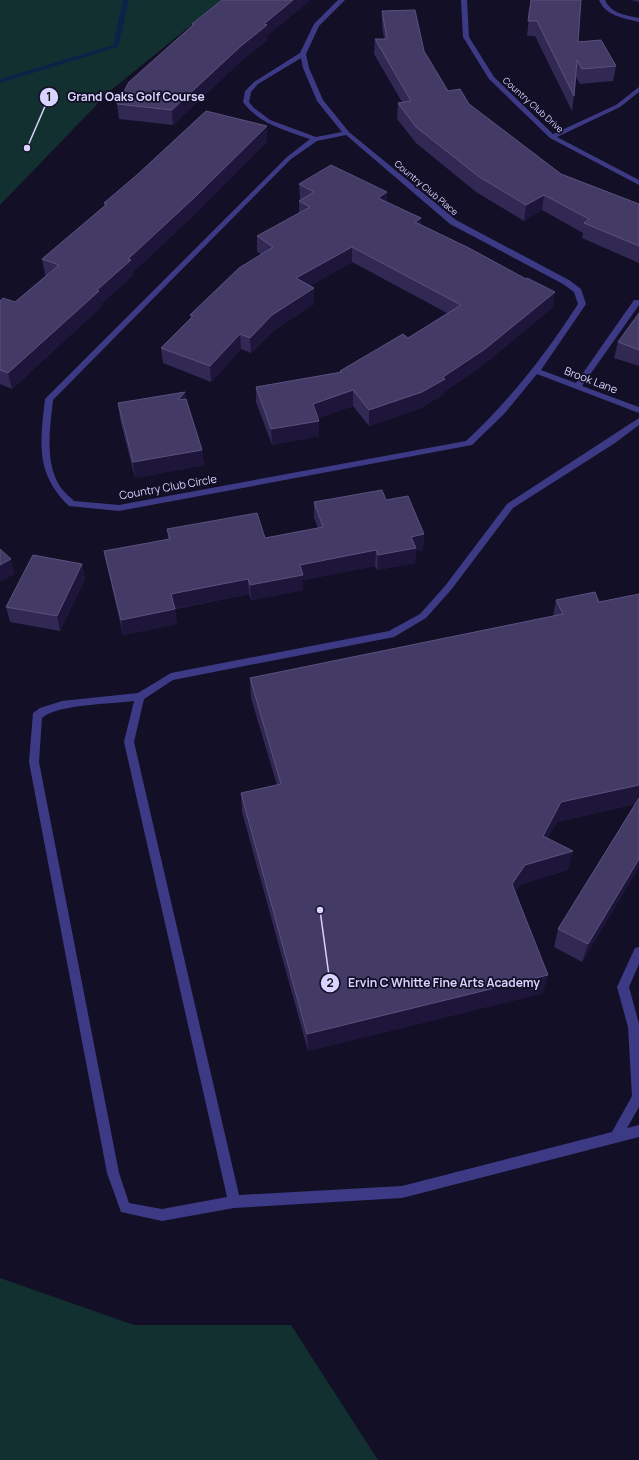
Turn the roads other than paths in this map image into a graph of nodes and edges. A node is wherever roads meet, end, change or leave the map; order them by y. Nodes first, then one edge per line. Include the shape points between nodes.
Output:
1 (342, 0) edge
2 (464, 0) edge
3 (602, 0) edge
4 (639, 20) edge
5 (303, 54) junction
6 (639, 89) edge
7 (347, 133) junction
8 (552, 137) junction
9 (315, 139) junction
10 (639, 183) edge
11 (639, 302) edge
12 (536, 371) junction
13 (577, 387) junction
14 (639, 410) edge
15 (639, 421) edge
16 (140, 698) junction
17 (639, 952) edge
18 (639, 1131) edge
19 (616, 1137) junction
20 (234, 1202) junction

1 - 5 street via 316,26
2 - 8 street, Country Club Drive via 466,37 491,78
3 - 4 street via 605,8 613,13
5 - 7 street, Country Club Place via 320,101
5 - 9 street via 256,83 248,91 246,102 252,111 262,118
6 - 8 street via 618,106
7 - 9 street, Country Club Circle
7 - 12 street, Country Club Place via 453,222 566,282 578,291 582,304
8 - 10 street, Country Club Drive
9 - 12 street, Country Club Circle via 288,158 48,399 45,438 49,470 58,488 72,504 119,508 469,443 491,424
11 - 13 street
12 - 13 street, Brook Lane
13 - 14 street, Brook Lane
15 - 16 street via 510,506 448,588 423,616 390,634 171,677
16 - 20 street via 129,742
16 - 20 street via 62,705 43,710 37,716 34,762 42,806 113,1173 126,1208 162,1215
17 - 19 street via 623,987 634,1027 638,1097
18 - 19 street
19 - 20 street via 402,1192

